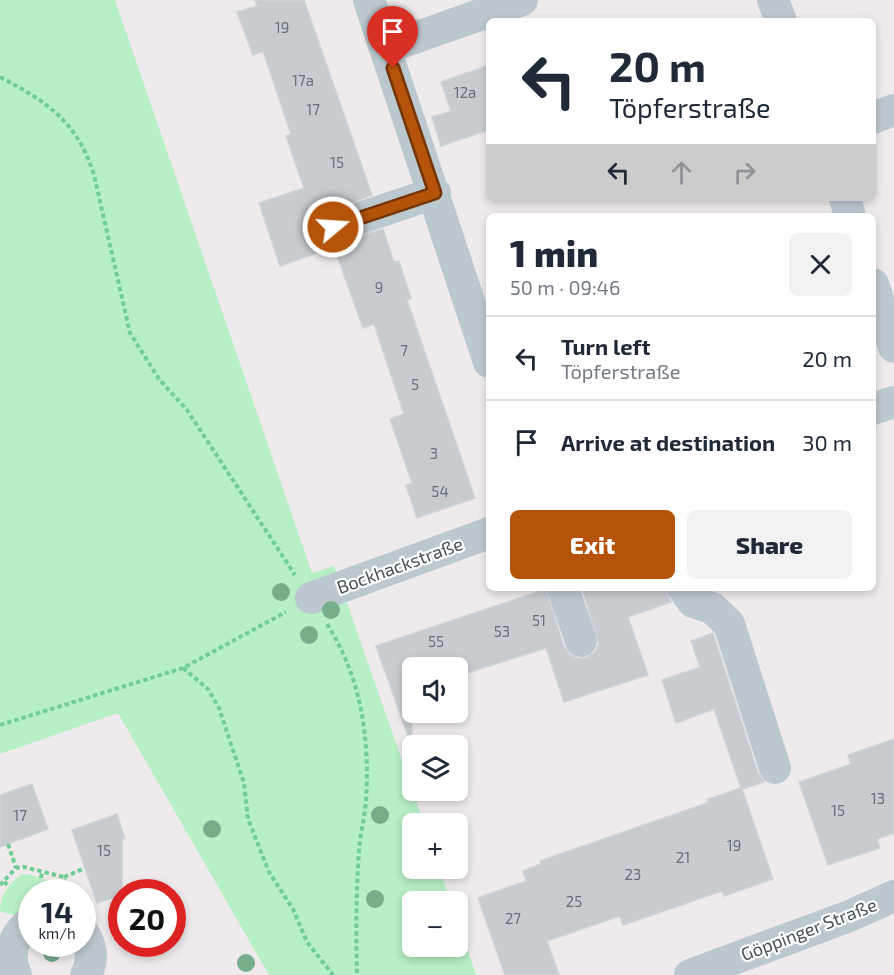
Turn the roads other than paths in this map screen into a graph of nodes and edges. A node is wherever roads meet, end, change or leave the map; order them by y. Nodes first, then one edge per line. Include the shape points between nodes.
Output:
1 (369, 0) edge
2 (522, 0) edge
3 (773, 0) edge
4 (780, 18) edge
5 (386, 48) junction
6 (894, 110) edge
7 (876, 116) edge
8 (435, 193) junction
9 (333, 227) dead end
10 (876, 293) edge
11 (894, 347) edge
12 (486, 353) edge
13 (894, 402) edge
14 (876, 407) edge
15 (486, 534) edge
16 (564, 591) edge
17 (684, 591) edge
18 (310, 598) road end
19 (581, 641) dead end
20 (775, 768) dead end
21 (894, 896) edge
22 (18, 934) edge
23 (91, 957) edge
24 (90, 973) edge
25 (16, 975) edge
26 (690, 975) edge

1 - 5 street
2 - 5 street
3 - 4 street
5 - 8 street
6 - 7 street
8 - 9 street
8 - 12 street
10 - 11 street
13 - 14 street
15 - 18 street, Bockhackstraße
16 - 19 street
17 - 20 street via 693,602 712,608 729,624
21 - 26 street, Göppinger Straße
22 - 25 street via 11,960
23 - 24 street

